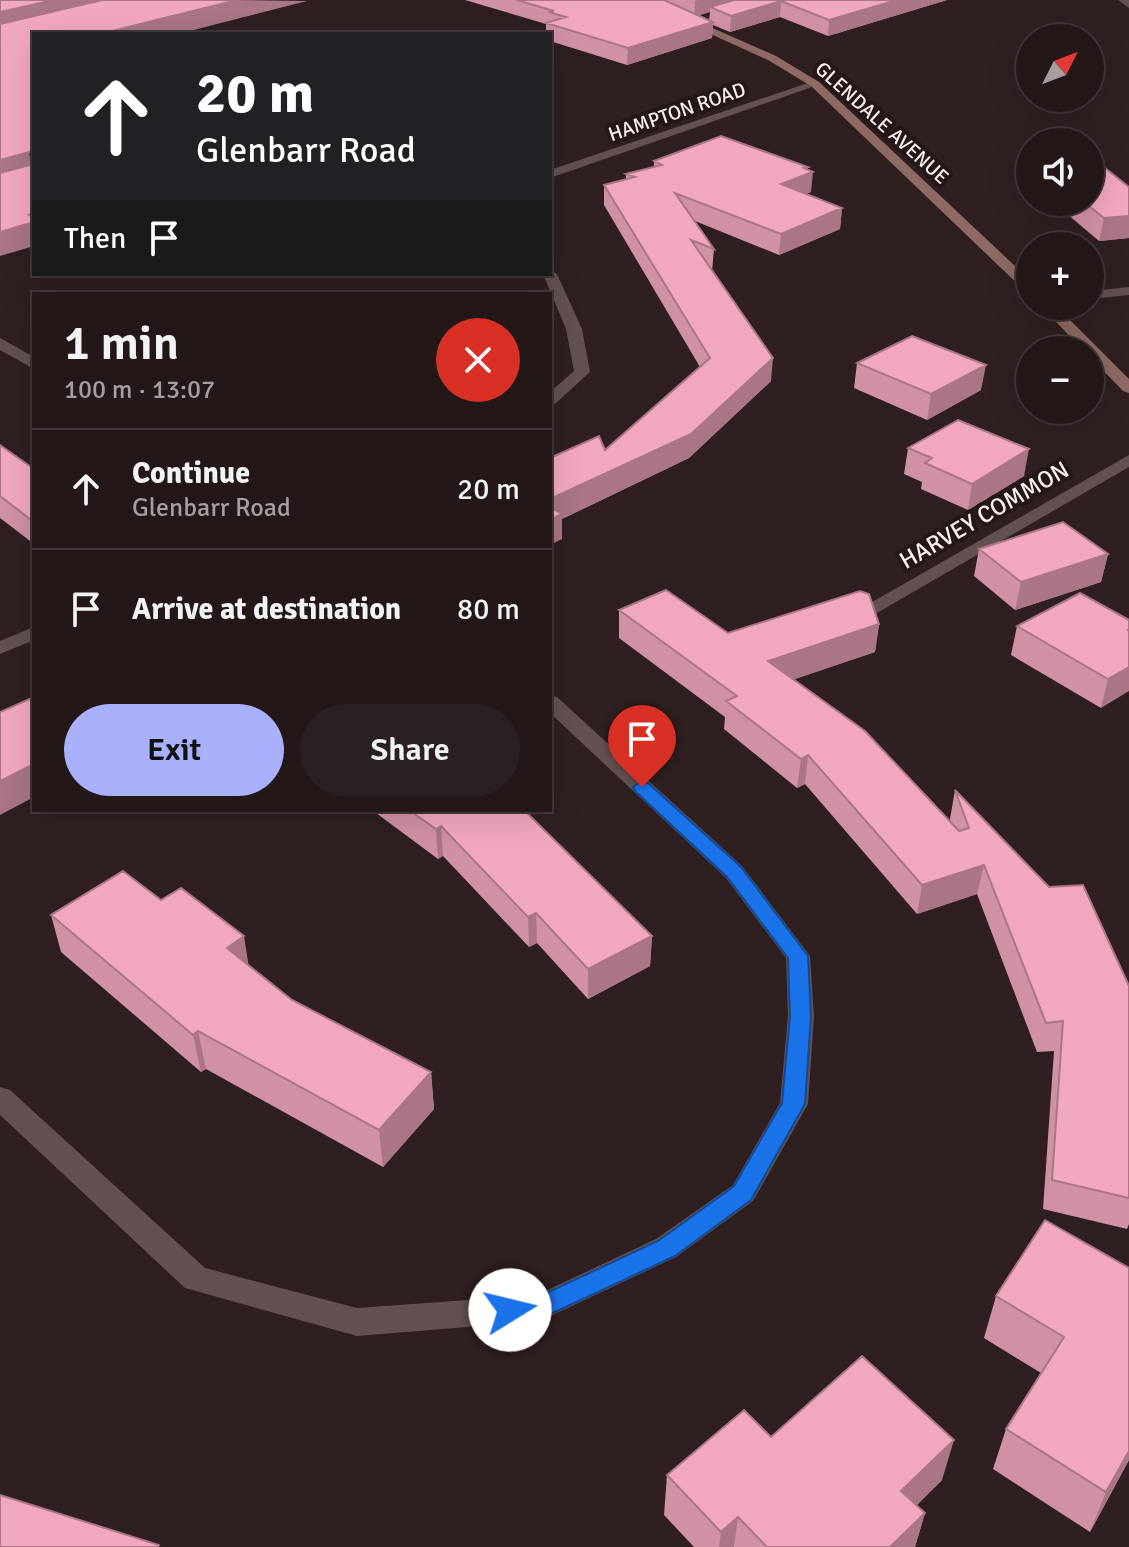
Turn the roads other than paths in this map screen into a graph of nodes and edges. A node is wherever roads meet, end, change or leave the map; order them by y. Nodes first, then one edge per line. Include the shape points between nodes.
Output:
1 (641, 0) edge
2 (1123, 0) edge
3 (1129, 5) edge
4 (705, 18) edge
5 (693, 22) junction
6 (815, 84) junction
7 (552, 173) edge
8 (1016, 275) edge
9 (551, 276) edge
10 (1129, 291) edge
11 (1104, 294) edge
12 (1062, 320) edge
13 (0, 343) edge
14 (32, 363) edge
15 (1129, 388) edge
16 (552, 398) edge
17 (1129, 460) edge
18 (863, 613) edge
19 (32, 634) edge
20 (0, 648) edge
21 (552, 704) edge
22 (0, 1098) edge

1 - 5 main road, GLENDALE AVENUE
2 - 3 street
4 - 5 street
5 - 6 main road, GLENDALE AVENUE
6 - 7 street, HAMPTON ROAD
6 - 8 main road, GLENDALE AVENUE
9 - 16 street via 574,329 582,372
10 - 11 street
12 - 15 main road
13 - 14 street
17 - 18 street, HARVEY COMMON
19 - 20 street
21 - 22 street via 734,872 798,956 801,1016 794,1104 743,1193 666,1248 540,1308 357,1322 196,1279

